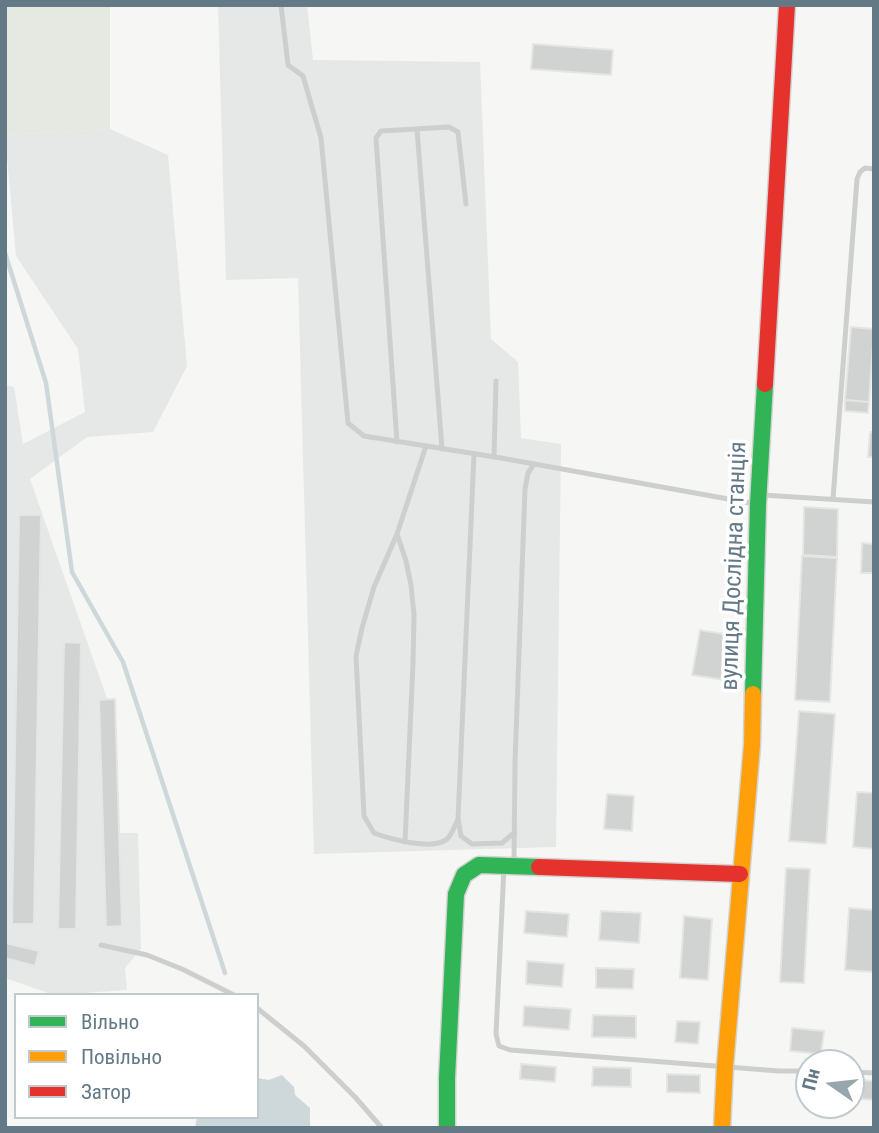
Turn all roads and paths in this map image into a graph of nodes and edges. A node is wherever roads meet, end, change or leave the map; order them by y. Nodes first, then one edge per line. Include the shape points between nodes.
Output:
1 (281, 5) edge
2 (787, 5) edge
3 (417, 129) junction
4 (874, 169) edge
5 (466, 204) dead end
6 (496, 381) dead end
7 (397, 442) junction
8 (426, 446) junction
9 (442, 449) junction
10 (474, 454) junction
11 (494, 457) junction
12 (534, 464) junction
13 (758, 499) junction
14 (834, 499) junction
15 (874, 502) edge
16 (397, 534) junction
17 (458, 819) junction
18 (515, 832) junction
19 (405, 842) junction
20 (509, 866) junction
21 (740, 874) junction
22 (101, 945) dead end
23 (230, 993) edge
24 (259, 1010) edge
25 (725, 1066) junction
26 (795, 1070) edge
27 (382, 1128) edge
28 (447, 1128) edge
29 (722, 1128) edge

1 - 7 lane via 288,65 303,75 321,138 348,422 364,436
2 - 13 street, вулиця Дослідна станція
3 - 5 lane via 449,127 458,132
3 - 7 lane via 380,131 376,138
3 - 9 lane
4 - 14 lane via 865,168 857,180
6 - 11 lane
7 - 8 lane
8 - 9 lane
8 - 16 lane
9 - 10 lane
10 - 11 lane
10 - 17 lane
11 - 12 lane
12 - 13 lane
12 - 18 lane via 525,489
13 - 14 lane
13 - 21 street, вулиця Дослідна станція via 752,745
14 - 15 lane
16 - 19 lane via 414,615
16 - 19 lane via 374,587 356,656 364,816 374,833
17 - 18 lane via 461,836 472,844 502,843
17 - 19 lane via 449,838 439,844
18 - 20 lane
20 - 21 street
20 - 25 lane via 496,1034 499,1046
20 - 28 street via 479,865 464,876 456,894
21 - 25 street, вулиця Дослідна станція
22 - 23 lane via 147,955
24 - 27 lane via 304,1046
25 - 26 lane
25 - 29 street, вулиця Дослідна станція

